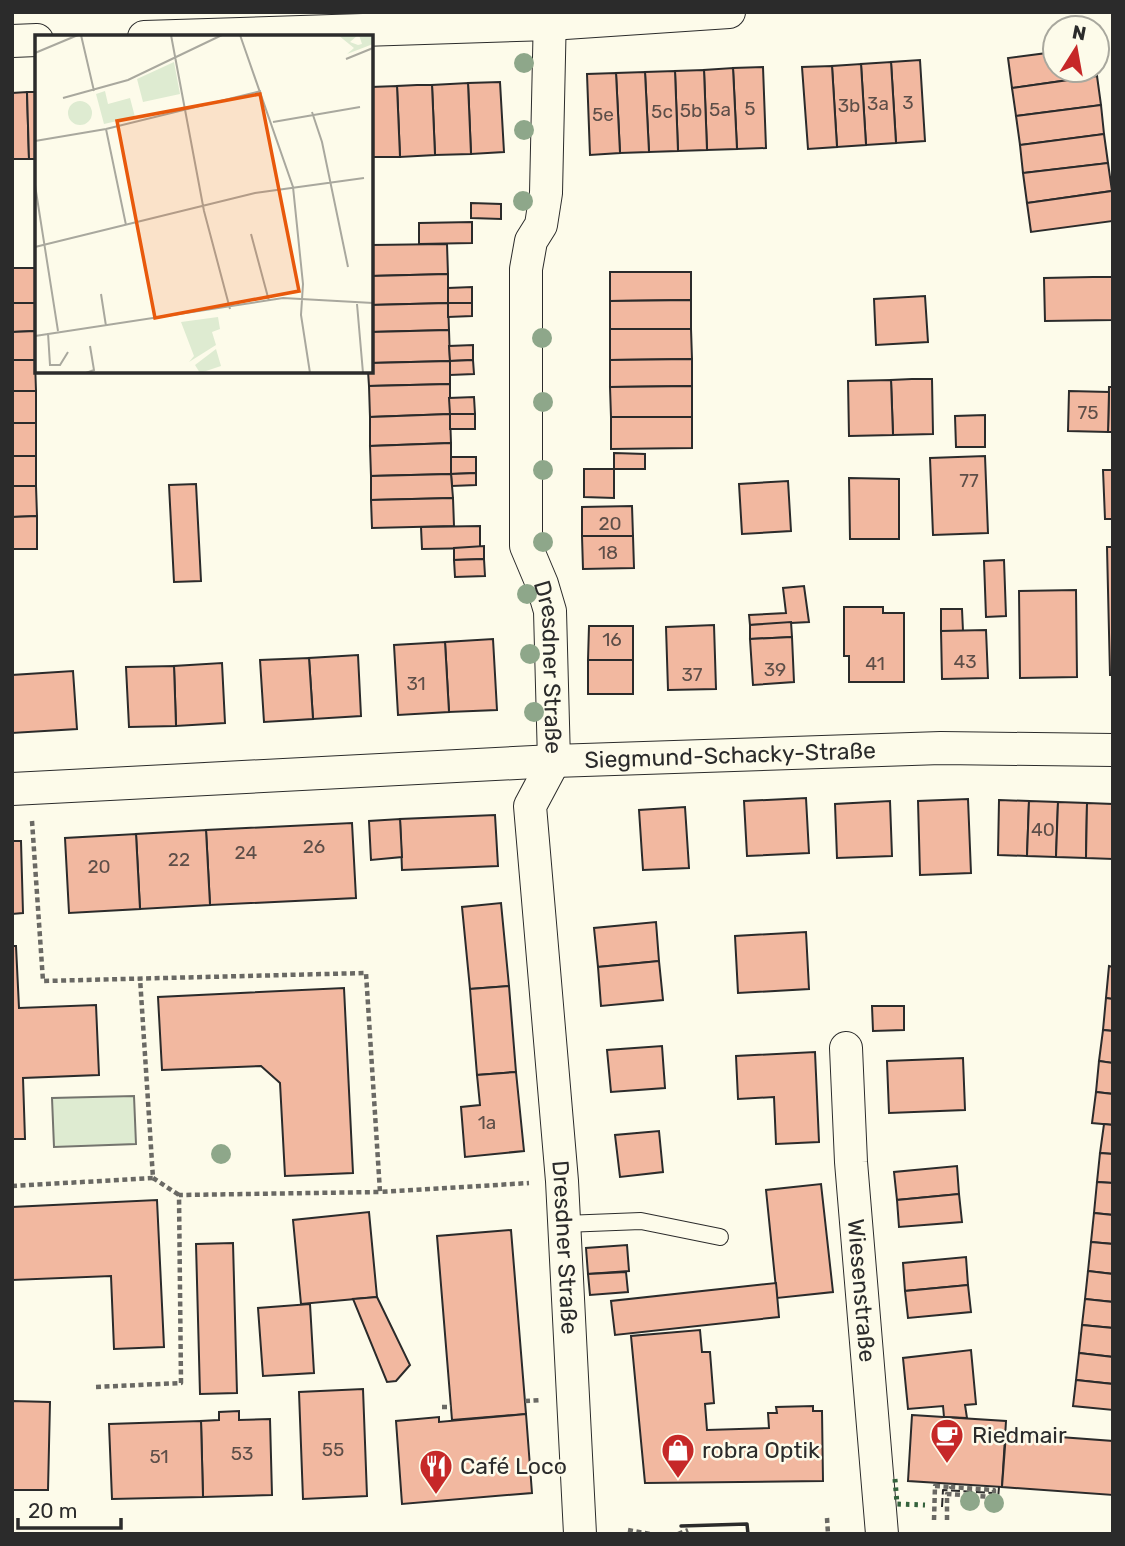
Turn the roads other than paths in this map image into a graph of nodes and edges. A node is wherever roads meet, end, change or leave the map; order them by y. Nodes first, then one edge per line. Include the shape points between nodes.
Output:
1 (729, 12) edge
2 (550, 18) edge
3 (187, 35) edge
4 (35, 40) edge
5 (12, 41) edge
6 (1113, 750) edge
7 (554, 761) junction
8 (21, 789) edge
9 (846, 1048) dead end
10 (564, 1224) junction
11 (720, 1237) dead end
12 (580, 1534) edge
13 (882, 1534) edge

1 - 2 street
2 - 3 street
2 - 7 street, Dresdner Straße via 546,193 526,270 526,547 550,611
4 - 5 street
6 - 7 street, Siegmund-Schacky-Straße via 940,748
7 - 8 street, Siegmund-Schacky-Straße
7 - 10 street, Dresdner Straße via 530,806
9 - 13 street, Wiesenstraße
10 - 11 lane via 641,1221
10 - 12 street, Dresdner Straße

